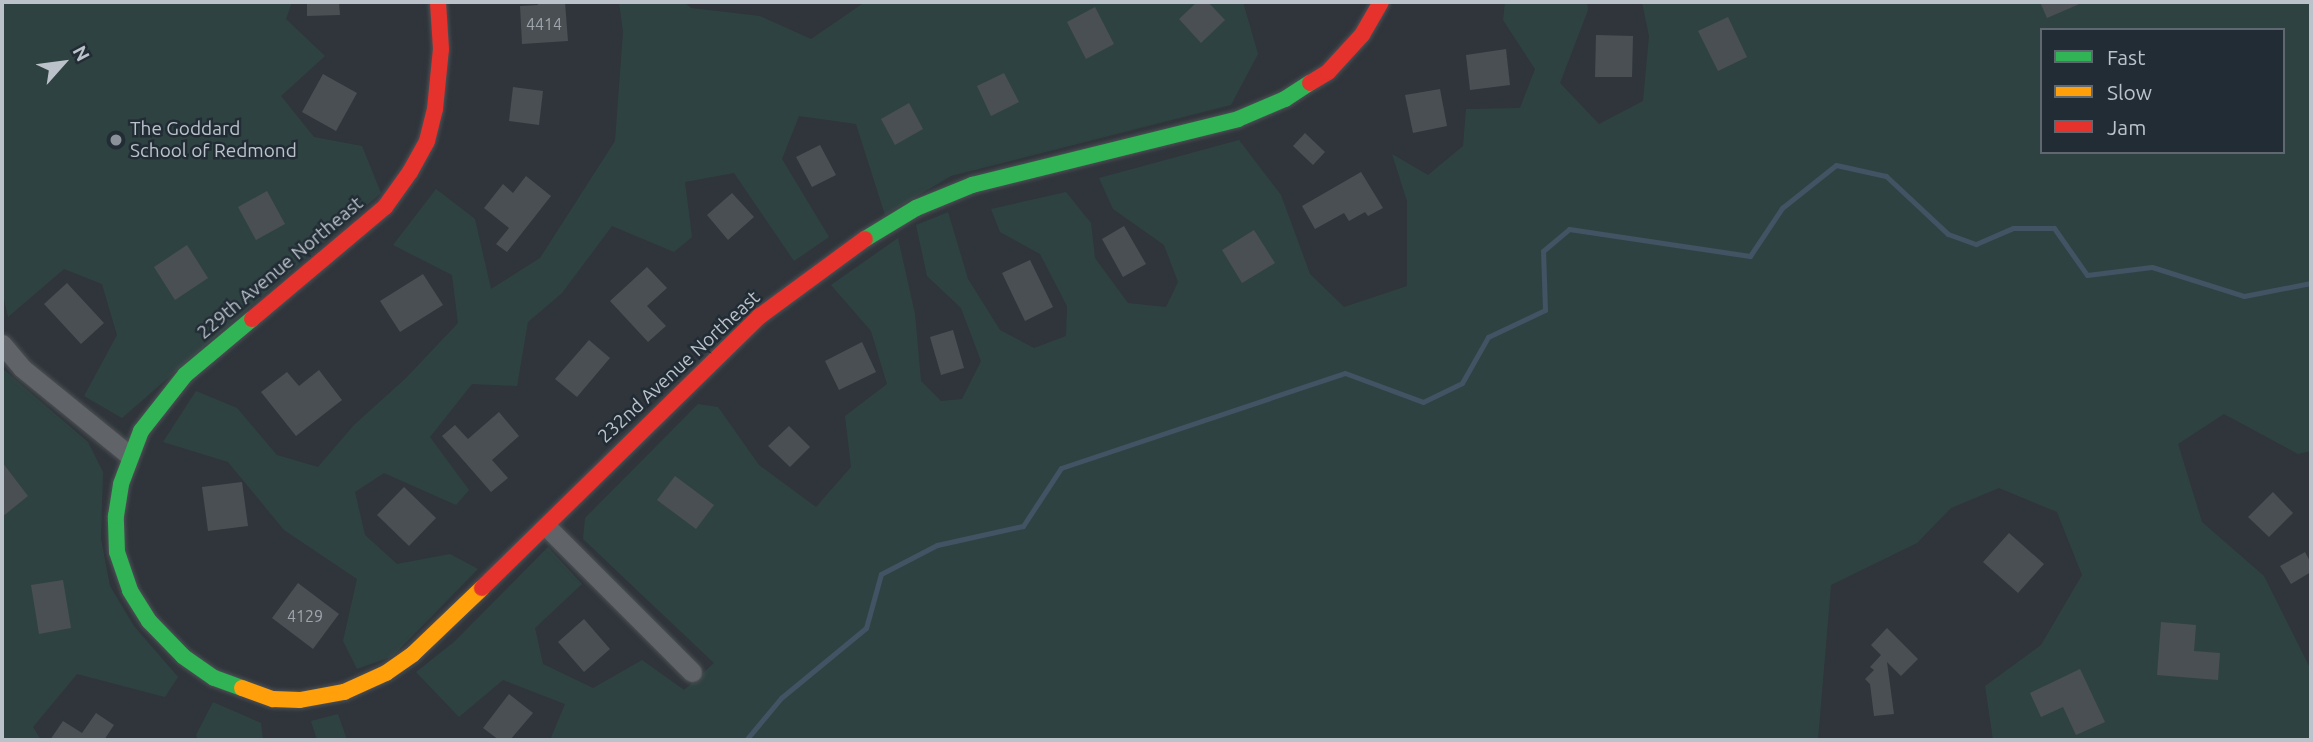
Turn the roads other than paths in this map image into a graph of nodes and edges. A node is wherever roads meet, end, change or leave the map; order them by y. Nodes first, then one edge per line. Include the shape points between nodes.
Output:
1 (438, 2) edge
2 (1381, 2) edge
3 (2, 344) edge
4 (129, 455) junction
5 (547, 527) junction
6 (117, 552) joint
7 (692, 671) dead end

1 - 4 street, 229th Avenue Northeast via 441,49 435,109 411,172 385,207 185,376 153,412
2 - 5 street, 232nd Avenue Northeast via 1362,35 1328,72 1285,100 1238,119 972,185 916,208 860,242 760,316
3 - 4 street via 22,368
4 - 6 street, 229th Avenue Northeast via 116,516
5 - 6 street, 232nd Avenue Northeast via 404,661 344,692 300,700 273,699 214,678 183,656 149,621 130,590
5 - 7 street

